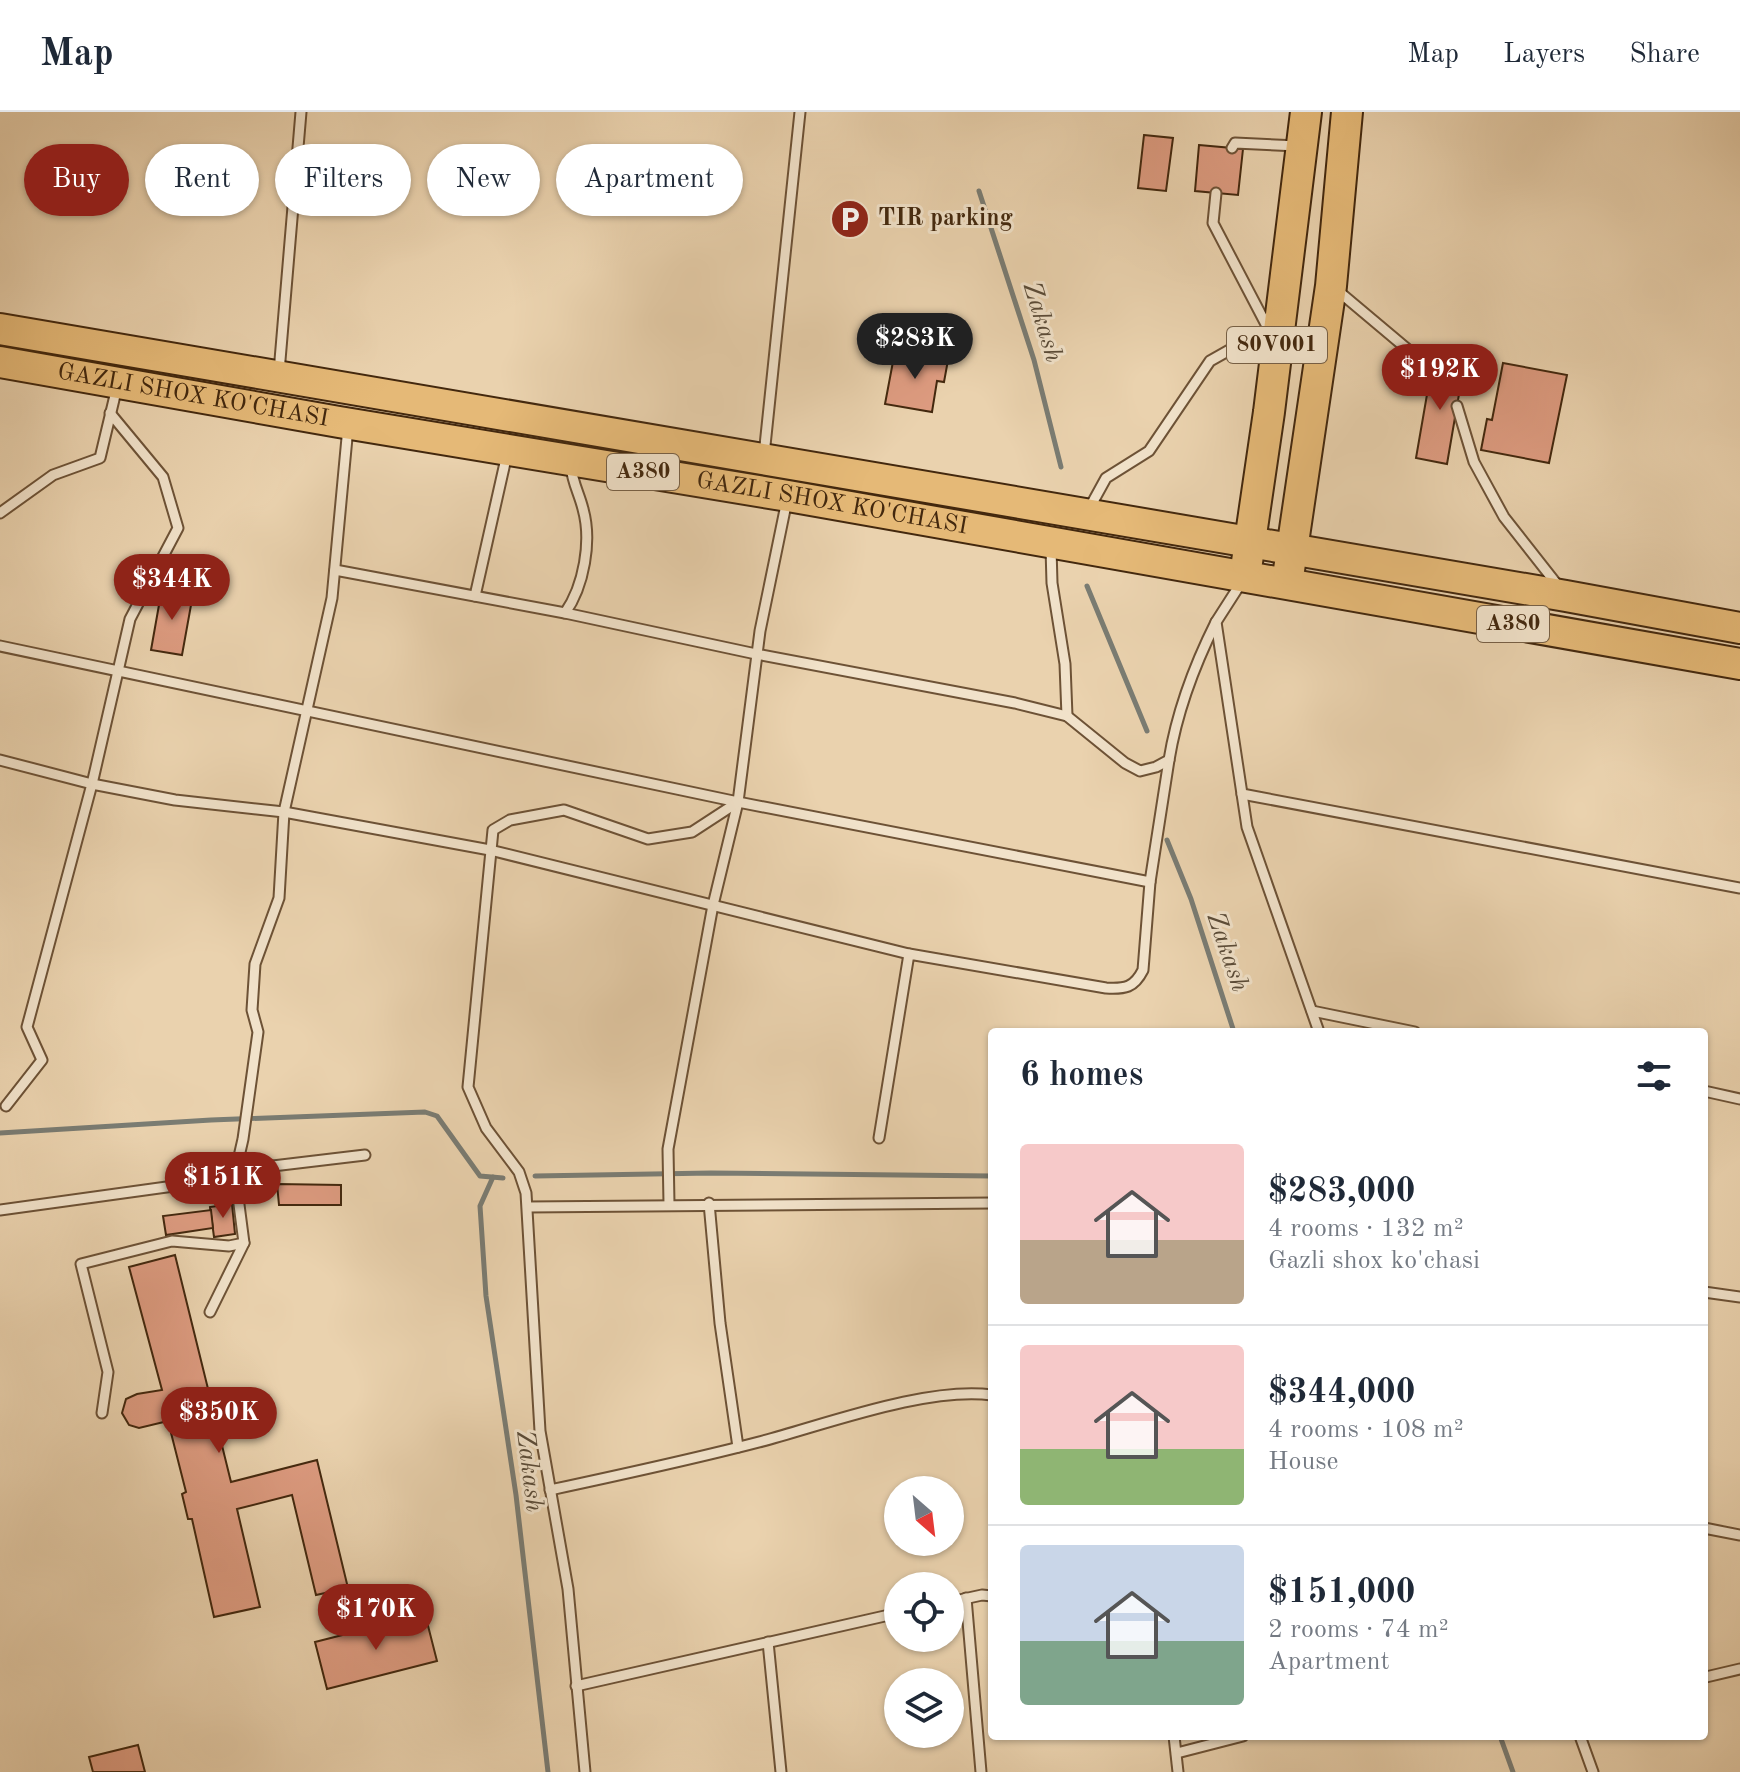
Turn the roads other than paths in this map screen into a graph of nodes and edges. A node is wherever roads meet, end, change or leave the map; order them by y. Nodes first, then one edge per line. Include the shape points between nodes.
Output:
1 (301, 112) edge
2 (800, 112) edge
3 (1306, 112) edge
4 (1347, 112) edge
5 (1302, 147) junction
6 (1232, 148) dead end
7 (1216, 193) dead end
8 (1331, 286) junction
9 (0, 329) edge
10 (1276, 350) junction
11 (0, 362) edge
12 (1431, 369) dead end
13 (279, 379) junction
14 (118, 383) junction
15 (1457, 406) dead end
16 (110, 413) junction
17 (349, 423) junction
18 (508, 450) junction
19 (764, 459) junction
20 (570, 460) junction
21 (788, 496) junction
22 (0, 513) edge
23 (1086, 516) junction
24 (1051, 543) junction
25 (1250, 543) junction
26 (1292, 550) junction
27 (335, 570) junction
28 (1245, 577) junction
29 (1287, 584) junction
30 (475, 596) junction
31 (1566, 596) junction
32 (565, 613) junction
33 (1216, 622) junction
34 (1740, 628) edge
35 (0, 646) edge
36 (756, 654) junction
37 (1740, 664) edge
38 (118, 672) junction
39 (305, 711) junction
40 (1067, 716) junction
41 (0, 760) edge
42 (1169, 760) junction
43 (92, 784) junction
44 (1242, 794) junction
45 (738, 802) junction
46 (284, 812) junction
47 (490, 850) junction
48 (1150, 882) junction
49 (1740, 888) edge
50 (713, 905) junction
51 (909, 954) junction
52 (1312, 1011) junction
53 (1318, 1028) edge
54 (1395, 1028) edge
55 (1708, 1092) edge
56 (1740, 1099) edge
57 (6, 1106) dead end
58 (879, 1138) dead end
59 (365, 1155) dead end
60 (235, 1174) junction
61 (709, 1203) junction
62 (988, 1203) edge
63 (669, 1204) junction
64 (528, 1207) junction
65 (0, 1210) edge
66 (244, 1243) junction
67 (1708, 1293) edge
68 (1740, 1297) edge
69 (210, 1312) dead end
70 (988, 1394) edge
71 (102, 1413) dead end
72 (738, 1447) junction
73 (550, 1490) junction
74 (1708, 1529) edge
75 (1740, 1535) edge
76 (988, 1596) edge
77 (966, 1598) joint
78 (884, 1616) edge
79 (768, 1642) junction
80 (1740, 1669) edge
81 (1708, 1677) edge
82 (576, 1686) junction
83 (1175, 1740) edge
84 (1227, 1740) edge
85 (1581, 1740) edge
86 (1177, 1753) junction
87 (585, 1772) edge
88 (781, 1772) edge
89 (981, 1772) edge
90 (1178, 1772) edge
91 (1593, 1772) edge

1 - 13 lane
2 - 19 lane
3 - 5 highway, 80V001
4 - 8 highway, 80V001
5 - 6 lane via 1235,143
5 - 10 highway, 80V001
7 - 10 lane via 1213,223
8 - 12 lane
8 - 26 highway, 80V001
9 - 13 highway, GAZLI SHOX KO'CHASI / A380
10 - 23 lane via 1233,348 1210,361 1149,451 1106,478
10 - 25 highway, 80V001
11 - 14 highway, GAZLI SHOX KO'CHASI / A380
13 - 19 highway, GAZLI SHOX KO'CHASI / A380
14 - 16 lane
14 - 17 highway, GAZLI SHOX KO'CHASI / A380
15 - 31 lane via 1474,462 1504,517
16 - 22 lane via 100,458 53,475
16 - 38 lane via 163,477 178,528 130,619
17 - 18 highway, GAZLI SHOX KO'CHASI / A380
17 - 27 lane
18 - 20 highway, GAZLI SHOX KO'CHASI / A380
18 - 30 lane
19 - 23 highway, GAZLI SHOX KO'CHASI / A380
20 - 21 highway, GAZLI SHOX KO'CHASI / A380
20 - 32 lane via 583,510 585,556
21 - 24 highway, GAZLI SHOX KO'CHASI / A380
21 - 36 lane
23 - 25 highway, GAZLI SHOX KO'CHASI / A380
24 - 28 highway, GAZLI SHOX KO'CHASI / A380
24 - 40 lane
25 - 26 highway, A380
25 - 28 highway, 80V001
26 - 29 highway, 80V001
26 - 31 highway, A380
27 - 30 lane
27 - 39 lane
28 - 29 highway, GAZLI SHOX KO'CHASI / A380
28 - 33 lane
29 - 37 highway, A380
30 - 32 lane
31 - 34 highway, A380
32 - 36 lane
33 - 42 lane via 1196,663
33 - 44 lane
35 - 38 lane
36 - 40 lane
36 - 45 lane
38 - 39 lane
38 - 43 lane
39 - 45 lane
39 - 46 lane
40 - 42 lane via 1140,771
41 - 43 lane
42 - 48 lane
43 - 46 lane
43 - 57 lane via 27,1027 42,1060
44 - 49 lane
44 - 52 lane via 1247,827
45 - 47 lane via 692,832 648,839 564,810 550,812 510,820 493,830
45 - 48 lane
45 - 50 lane
46 - 47 lane
46 - 60 lane via 279,898 255,964 252,1010 258,1032
47 - 50 lane
47 - 64 lane via 468,1087 486,1128 519,1172
48 - 51 lane via 1143,970 1137,983 1123,989
50 - 51 lane
50 - 63 lane via 668,1149
51 - 58 lane
52 - 53 lane
52 - 54 lane
55 - 56 lane
59 - 60 lane
60 - 65 lane
60 - 66 lane
61 - 62 lane
61 - 63 lane
61 - 72 lane
63 - 64 lane
64 - 73 lane via 540,1431
66 - 69 lane
66 - 71 lane via 172,1241 81,1264 108,1372
67 - 68 lane
70 - 72 lane via 970,1392 900,1404
72 - 73 lane
73 - 82 lane via 568,1589
74 - 75 lane
76 - 77 lane
77 - 89 lane
78 - 79 lane
79 - 82 lane
79 - 88 lane
80 - 81 lane
82 - 87 lane
83 - 86 lane
84 - 86 lane
85 - 91 lane
86 - 90 lane

